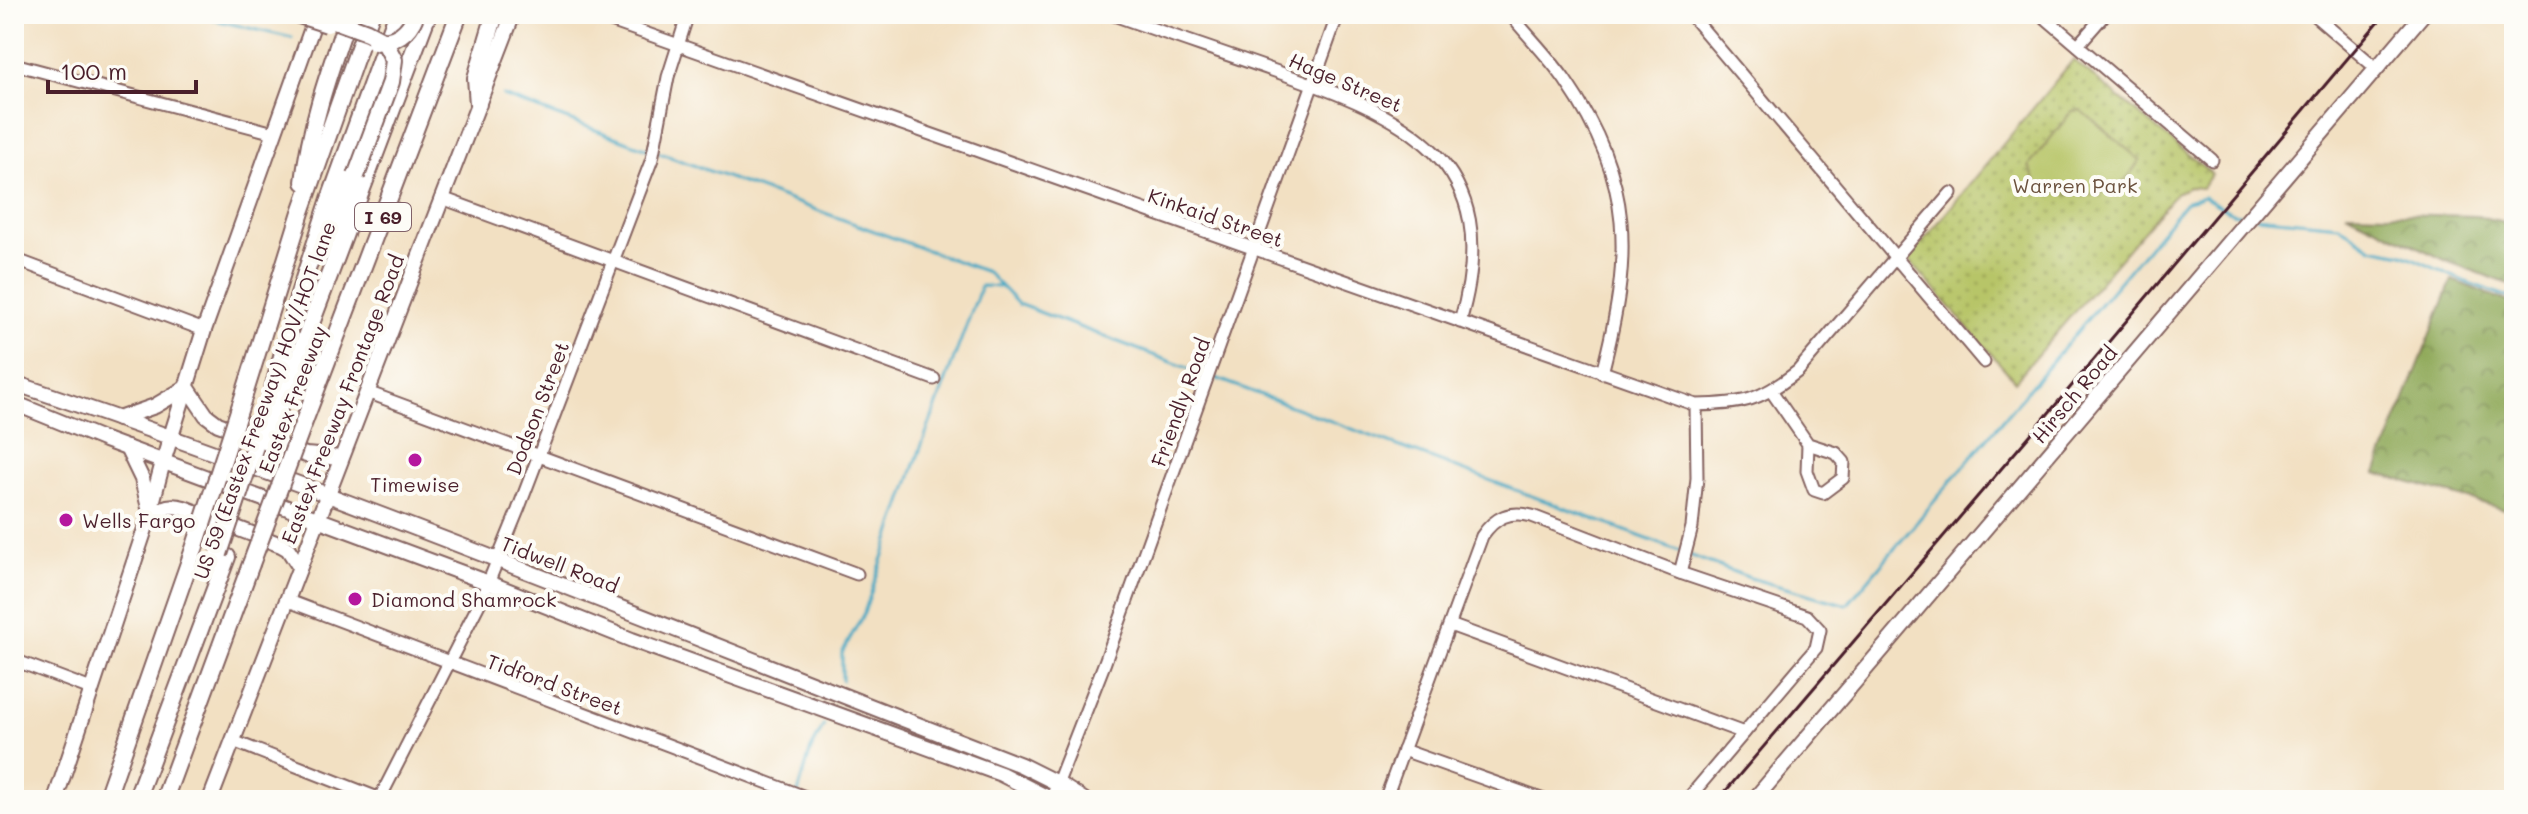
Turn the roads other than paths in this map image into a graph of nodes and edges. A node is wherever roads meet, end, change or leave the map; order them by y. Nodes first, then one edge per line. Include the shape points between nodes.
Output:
1 (296, 14) edge
2 (318, 14) edge
3 (349, 14) edge
4 (371, 14) edge
5 (397, 14) edge
6 (408, 14) edge
7 (416, 14) edge
8 (428, 14) edge
9 (459, 14) edge
10 (495, 14) edge
11 (513, 14) edge
12 (591, 14) edge
13 (688, 14) edge
14 (1111, 14) edge
15 (1338, 14) edge
16 (1510, 14) edge
17 (1690, 14) edge
18 (2041, 14) edge
19 (2105, 14) edge
20 (2313, 14) edge
21 (2423, 14) edge
22 (364, 35) junction
23 (384, 41) junction
24 (2078, 45) junction
25 (677, 46) junction
26 (14, 64) edge
27 (2376, 68) junction
28 (1313, 83) junction
29 (478, 104) junction
30 (274, 133) junction
31 (2212, 160) dead end
32 (354, 174) junction
33 (1951, 193) dead end
34 (442, 198) junction
35 (301, 212) junction
36 (1254, 250) junction
37 (1897, 258) junction
38 (14, 259) edge
39 (612, 261) junction
40 (1460, 322) junction
41 (204, 330) junction
42 (1984, 362) dead end
43 (1602, 373) junction
44 (934, 379) dead end
45 (14, 383) edge
46 (187, 387) junction
47 (367, 392) junction
48 (1772, 392) junction
49 (14, 403) edge
50 (1696, 405) junction
51 (274, 406) junction
52 (118, 419) junction
53 (170, 438) junction
54 (1808, 444) junction
55 (127, 448) junction
56 (538, 455) junction
57 (341, 458) junction
58 (163, 462) junction
59 (326, 496) junction
60 (148, 518) junction
61 (317, 519) junction
62 (497, 562) junction
63 (299, 566) junction
64 (1682, 568) junction
65 (857, 574) dead end
66 (489, 583) junction
67 (286, 600) junction
68 (641, 616) junction
69 (1450, 625) junction
70 (632, 640) junction
71 (14, 660) edge
72 (449, 663) junction
73 (91, 689) junction
74 (906, 721) junction
75 (1744, 733) junction
76 (901, 736) junction
77 (233, 741) junction
78 (1403, 750) junction
79 (1057, 783) junction
80 (810, 799) edge
81 (55, 800) edge
82 (106, 800) edge
83 (136, 800) edge
84 (164, 800) edge
85 (210, 800) edge
86 (381, 800) edge
87 (1051, 800) edge
88 (1084, 800) edge
89 (1385, 800) edge
90 (1544, 800) edge
91 (1687, 800) edge
92 (1754, 800) edge

1 - 22 highway, bridge
2 - 22 highway, bridge
2 - 30 main road
3 - 35 highway via 307,151
4 - 35 highway
5 - 51 highway, Eastex Freeway via 299,294
6 - 22 highway via 393,31
7 - 23 highway, bridge via 404,34
8 - 51 highway, US 59 (Eastex Freeway) HOV/HOT lane / I 69
9 - 84 highway, Eastex Freeway / I 69, bridge
10 - 29 highway via 476,78
11 - 29 main road, Eastex Freeway Frontage Road
12 - 25 street, Kinkaid Street
13 - 25 street, Dodson Street
14 - 28 street, Hage Street
15 - 28 street, Friendly Road
16 - 43 street via 1580,104 1604,154 1619,203 1622,276
17 - 37 street
18 - 24 street
19 - 24 street
20 - 27 street
21 - 27 main road, Hirsch Road
22 - 23 highway, bridge
22 - 32 highway, bridge via 382,54 386,68
23 - 32 highway, bridge via 394,69
24 - 31 street
25 - 36 street, Kinkaid Street
25 - 39 street, Dodson Street via 648,170
26 - 30 street
27 - 92 main road, Hirsch Road
28 - 36 street, Friendly Road
28 - 40 street, Hage Street via 1397,121 1444,164 1465,205 1474,247
29 - 34 main road, Eastex Freeway Frontage Road
30 - 41 main road
32 - 51 highway
33 - 37 street
34 - 39 street
34 - 47 main road, Eastex Freeway Frontage Road
35 - 82 highway, bridge via 195,546
36 - 40 street, Kinkaid Street
36 - 79 street, Friendly Road
37 - 42 street
37 - 48 street via 1812,356
38 - 41 street
39 - 44 street
39 - 56 street, Dodson Street
40 - 43 street, Kinkaid Street
41 - 46 main road
43 - 50 street, Kinkaid Street
45 - 52 main road, Tidwell Road
46 - 52 main road
46 - 53 main road
46 - 57 main road via 218,424 306,455
47 - 56 street
47 - 57 main road, Eastex Freeway Frontage Road
48 - 50 street, Kinkaid Street via 1740,403
48 - 54 street
49 - 55 main road
50 - 64 street via 1697,478
51 - 83 highway, Eastex Freeway / I 69, bridge
52 - 53 main road, Tidwell Road
53 - 58 main road
53 - 59 main road, Tidwell Road
54 - 54 street via 1809,478 1814,490 1823,493 1841,482 1845,466 1836,453
55 - 58 main road
55 - 60 main road via 142,479
56 - 62 street, Dodson Street
56 - 65 street
57 - 59 main road, Eastex Freeway Frontage Road
58 - 60 main road
58 - 61 main road
59 - 61 main road, Eastex Freeway Frontage Road
59 - 62 main road, Tidwell Road
60 - 63 main road via 175,506 281,545
60 - 73 main road
61 - 63 main road, Eastex Freeway Frontage Road
61 - 66 main road
62 - 66 street, Dodson Street
62 - 68 main road, Tidwell Road
63 - 67 main road, Eastex Freeway Frontage Road
64 - 69 street via 1514,513 1498,518 1482,536
64 - 75 street via 1807,616 1820,630 1812,654
66 - 70 main road
66 - 72 street, Dodson Street
67 - 72 street, Tidford Street
67 - 77 main road, Eastex Freeway Frontage Road
68 - 70 main road
68 - 74 main road, Tidwell Road
69 - 75 street
69 - 78 street
70 - 76 main road
71 - 73 street
72 - 80 street, Tidford Street
72 - 86 street, Dodson Street
73 - 81 main road
74 - 76 main road
74 - 79 main road, Tidwell Road
75 - 91 street
76 - 87 main road via 1001,774
77 - 85 main road, Eastex Freeway Frontage Road
77 - 86 street
78 - 89 street
78 - 90 street
79 - 87 street, Friendly Road
79 - 88 main road, Tidwell Road

